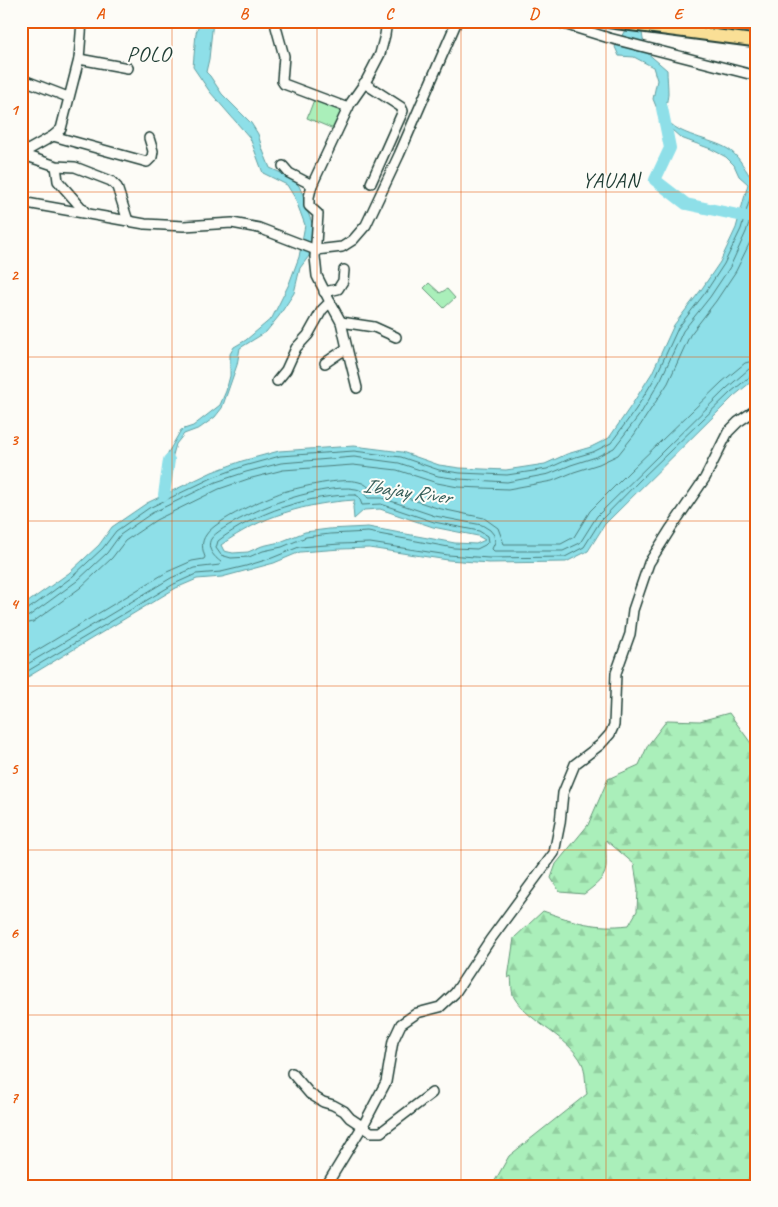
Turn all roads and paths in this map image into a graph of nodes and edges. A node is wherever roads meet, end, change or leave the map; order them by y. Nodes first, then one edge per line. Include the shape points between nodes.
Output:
1 (82, 21) edge
2 (276, 21) edge
3 (387, 21) edge
4 (457, 21) edge
5 (554, 21) edge
6 (604, 21) edge
7 (757, 41) edge
8 (79, 59) junction
9 (128, 68) dead end
10 (757, 76) edge
11 (21, 79) edge
12 (364, 83) junction
13 (68, 97) junction
14 (348, 108) junction
15 (53, 136) junction
16 (149, 138) dead end
17 (56, 166) junction
18 (283, 166) dead end
19 (371, 182) dead end
20 (312, 185) junction
21 (21, 202) edge
22 (86, 213) junction
23 (128, 221) junction
24 (316, 250) junction
25 (344, 270) dead end
26 (324, 292) junction
27 (330, 302) junction
28 (341, 322) junction
29 (396, 338) dead end
30 (346, 348) junction
31 (325, 363) dead end
32 (277, 381) dead end
33 (357, 388) dead end
34 (757, 409) edge
35 (292, 1073) dead end
36 (432, 1093) dead end
37 (362, 1127) junction
38 (326, 1186) edge

1 - 8 street
2 - 14 street via 283,48 284,84
3 - 12 street via 380,54
4 - 24 street via 366,225 342,247
5 - 10 street
6 - 7 main road
8 - 9 street
8 - 13 street
11 - 13 street
12 - 14 street
12 - 19 street via 403,111
13 - 15 street via 61,129
14 - 20 street
15 - 16 street via 147,162 154,151
15 - 17 street via 21,154
17 - 22 street via 58,181
17 - 23 street via 75,166 111,181 117,187
18 - 20 street via 289,173
20 - 24 street via 308,203 318,214
21 - 22 street
22 - 23 street
23 - 24 street via 184,226 232,223 259,228
24 - 26 street via 317,276
25 - 26 street via 338,289
26 - 27 street
27 - 28 street
27 - 32 street via 296,348
28 - 29 street via 374,327
28 - 30 street
30 - 31 street
30 - 33 street
34 - 37 street via 728,432 705,478 649,563 616,673 614,725 600,745 575,764 563,793 554,853 455,993 440,1007 417,1013 401,1024 394,1041 386,1082
35 - 37 street via 310,1094 333,1104
36 - 37 street via 381,1132 371,1132
37 - 38 street

